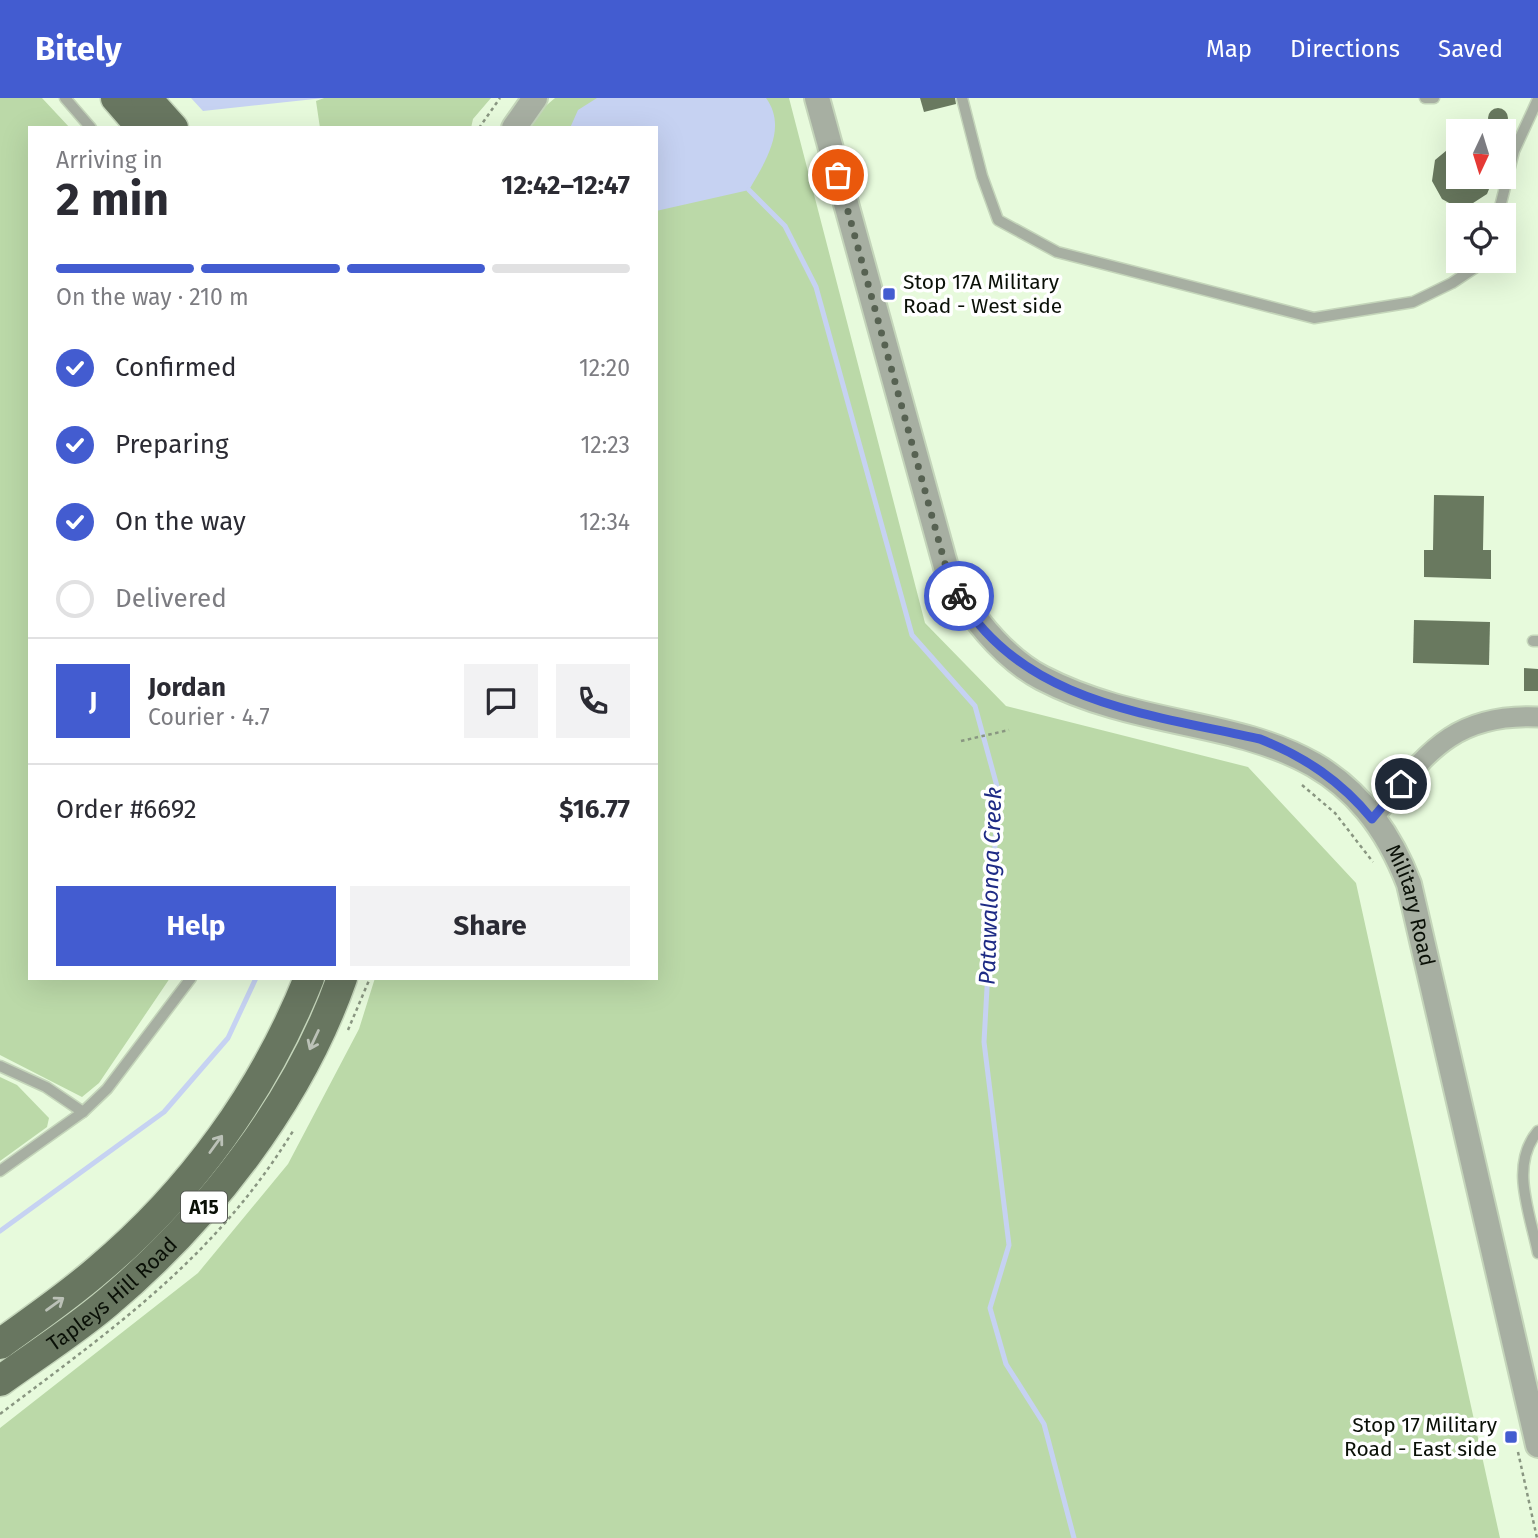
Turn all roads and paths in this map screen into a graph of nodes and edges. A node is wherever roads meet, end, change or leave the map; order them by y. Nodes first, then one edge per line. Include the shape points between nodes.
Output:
1 (65, 98) edge
2 (116, 98) edge
3 (146, 98) edge
4 (500, 98) edge
5 (535, 98) edge
6 (817, 98) edge
7 (962, 98) edge
8 (1425, 98) edge
9 (1434, 98) edge
10 (1538, 99) edge
11 (89, 126) edge
12 (140, 126) edge
13 (171, 126) edge
14 (480, 126) edge
15 (515, 126) edge
16 (1501, 203) edge
17 (1467, 273) edge
18 (1538, 717) edge
19 (1009, 730) dead end
20 (961, 741) dead end
21 (1293, 779) dead end
22 (1372, 819) junction
23 (1374, 863) dead end
24 (190, 980) edge
25 (308, 980) edge
26 (341, 980) edge
27 (0, 1066) edge
28 (83, 1112) junction
29 (1538, 1131) edge
30 (0, 1171) edge
31 (1538, 1252) edge
32 (0, 1344) edge
33 (0, 1381) edge
34 (1527, 1444) edge
35 (1537, 1538) edge

1 - 11 lane
2 - 12 main road
3 - 13 main road
4 - 14 path
5 - 15 street
6 - 22 street, Military Road via 949,578 963,602 999,646 1041,678 1094,701 1260,739 1286,750 1332,778
7 - 17 lane via 998,220 1057,252 1314,318 1413,302
8 - 9 lane
10 - 16 lane via 1514,151
18 - 22 street via 1505,716 1467,726 1434,747
19 - 20 path
21 - 23 path via 1335,814
22 - 34 street, Military Road via 1391,844 1409,884
24 - 28 lane via 150,1037
32 -> 25 main road, Tapleys Hill Road / A15 via 98,1271 164,1208 245,1105
26 -> 33 main road, Tapleys Hill Road / A15 via 289,1087 214,1195 179,1236 106,1304
27 - 28 lane via 46,1087
28 - 30 lane
29 - 31 lane via 1522,1161
34 - 35 path

